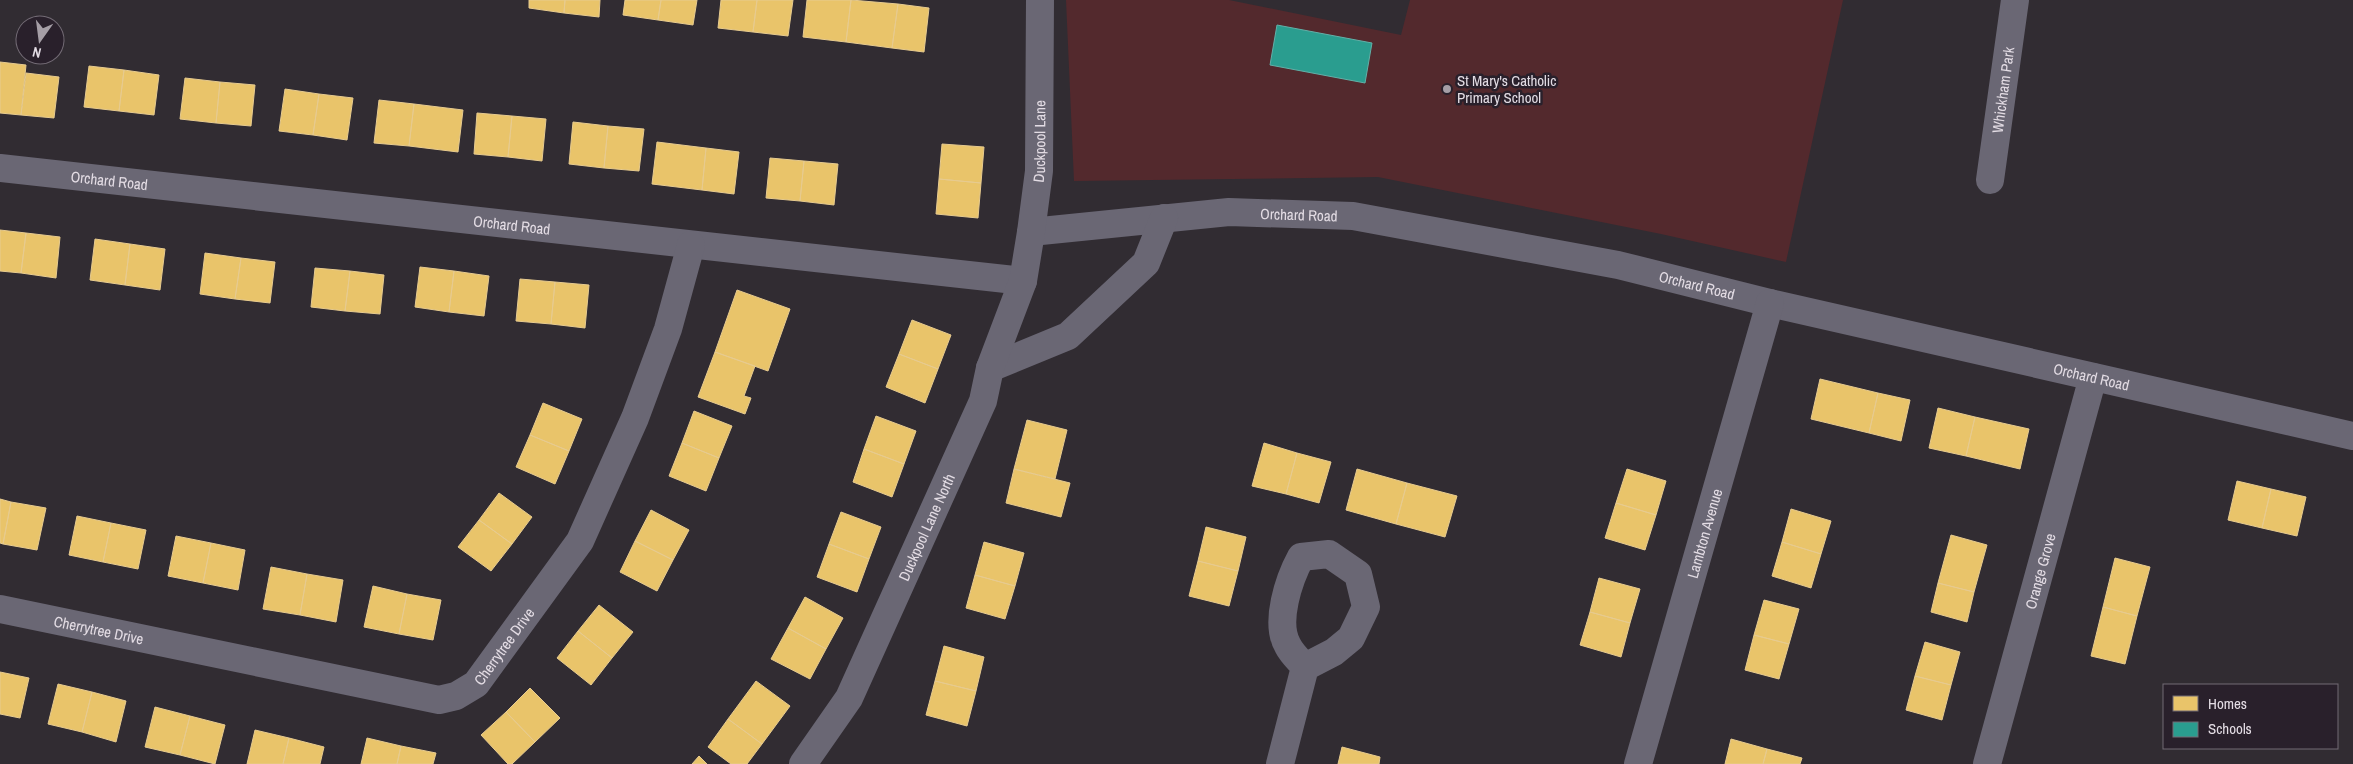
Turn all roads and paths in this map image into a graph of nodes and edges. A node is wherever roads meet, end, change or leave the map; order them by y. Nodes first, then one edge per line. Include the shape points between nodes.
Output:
1 (1040, 0) edge
2 (2015, 0) edge
3 (0, 168) edge
4 (1990, 180) dead end
5 (1164, 218) junction
6 (1031, 232) junction
7 (691, 245) junction
8 (1023, 281) junction
9 (1770, 303) junction
10 (990, 368) junction
11 (2093, 377) junction
12 (2353, 436) edge
13 (0, 609) edge
14 (1305, 667) dead end
15 (804, 764) edge
16 (1280, 764) edge
17 (1638, 764) edge
18 (1987, 764) edge

1 - 6 street, Duckpool Lane via 1039,171
2 - 4 street, Whickham Park
3 - 7 street, Orchard Road
5 - 6 street, Orchard Road
5 - 9 street, Orchard Road via 1229,212 1353,216 1618,265
5 - 10 street via 1146,263 1068,336
6 - 8 street, Duckpool Lane
7 - 8 street, Orchard Road
7 - 13 street, Cherrytree Drive via 668,329 635,418 580,542 476,684 456,696 439,700
8 - 10 street, Duckpool Lane North
9 - 11 street, Orchard Road
9 - 17 street, Lambton Avenue
10 - 15 street, Duckpool Lane North via 983,401 849,698
11 - 12 street, Orchard Road
11 - 18 street, Orange Grove
14 - 16 street

